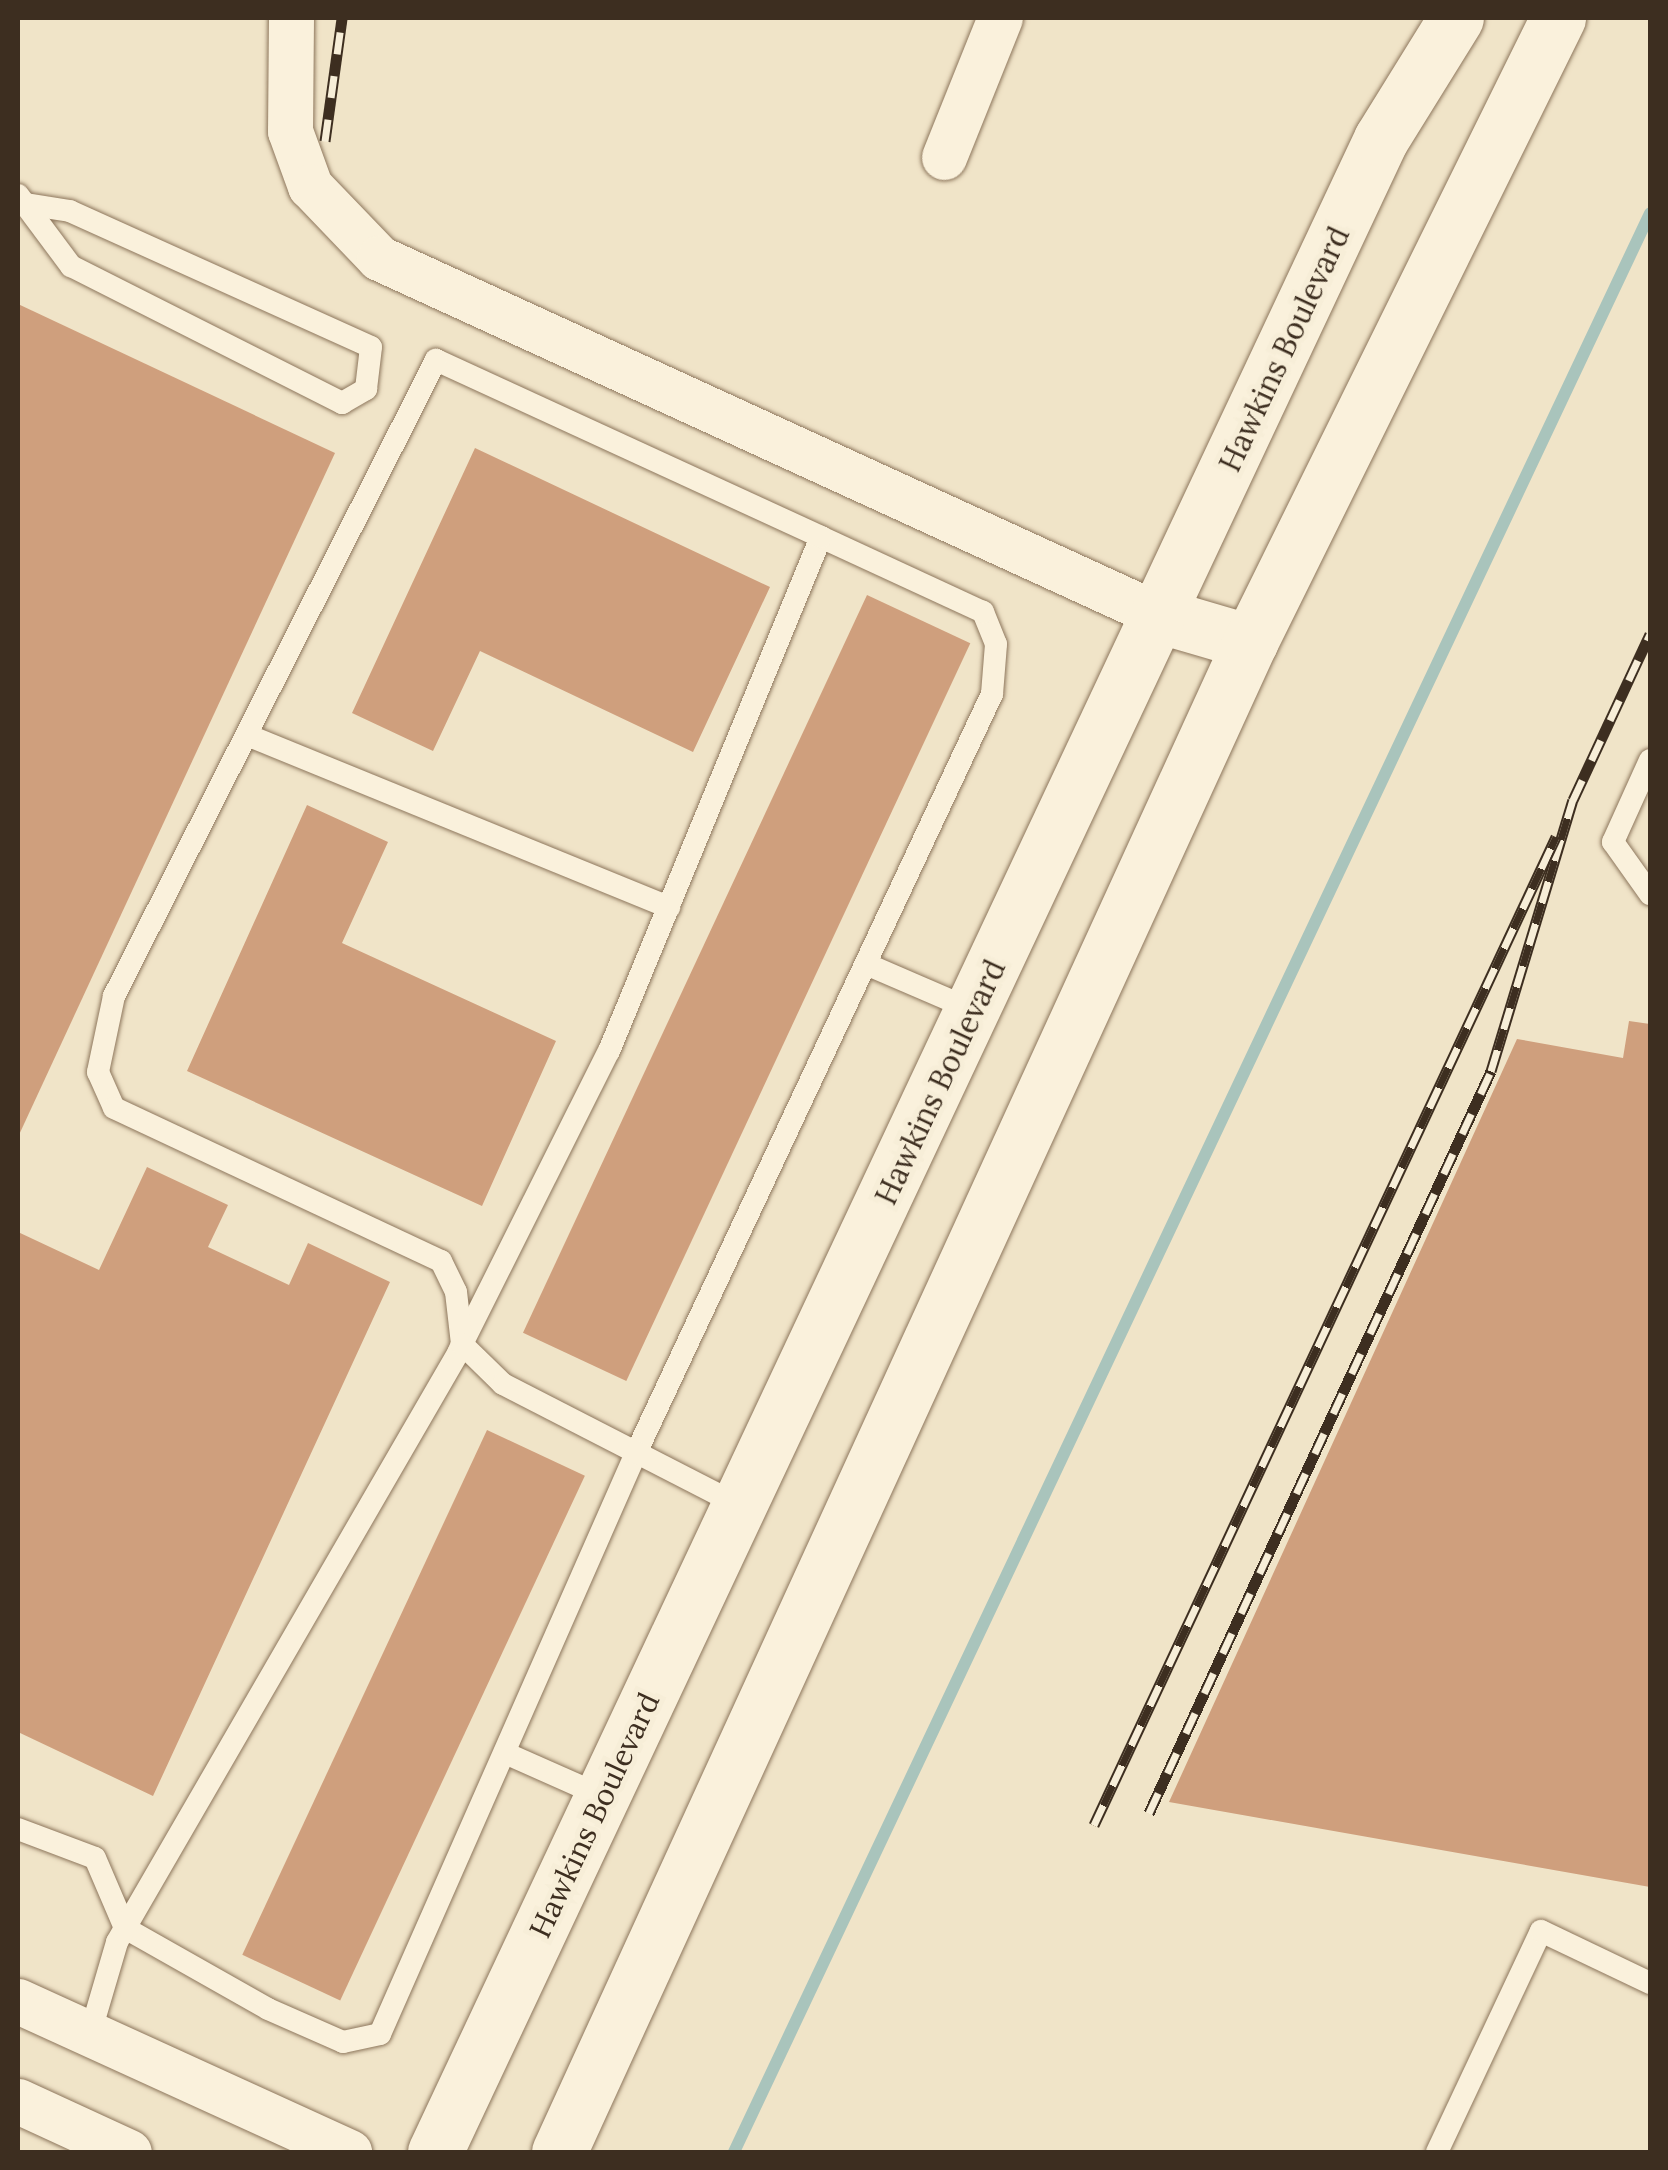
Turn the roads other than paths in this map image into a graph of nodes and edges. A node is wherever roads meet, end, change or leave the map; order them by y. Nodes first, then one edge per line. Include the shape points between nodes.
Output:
1 (290, 18) edge
2 (1000, 18) edge
3 (1456, 18) edge
4 (1558, 18) edge
5 (944, 157) dead end
6 (21, 200) edge
7 (821, 537) junction
8 (1161, 616) junction
9 (1250, 642) junction
10 (246, 735) junction
11 (1650, 760) edge
12 (1650, 894) edge
13 (669, 907) junction
14 (866, 964) junction
15 (974, 1010) junction
16 (462, 1344) junction
17 (636, 1453) junction
18 (740, 1506) junction
19 (504, 1752) junction
20 (603, 1796) junction
21 (18, 1829) edge
22 (125, 1928) junction
23 (1650, 1982) edge
24 (18, 2002) edge
25 (90, 2034) junction
26 (18, 2101) edge
27 (129, 2152) edge
28 (349, 2152) edge
29 (434, 2152) edge
30 (559, 2152) edge
31 (1437, 2152) edge

1 - 8 street via 290,130 310,186 379,258
2 - 5 street
3 - 8 main road, Hawkins Boulevard via 1382,139
4 - 9 main road
6 - 6 lane via 71,266 342,403 366,389 371,348 70,211
7 - 10 lane via 436,360
7 - 13 lane
7 - 14 lane via 983,612 996,644 992,694
8 - 9 main road
8 - 15 main road, Hawkins Boulevard
9 - 30 main road
10 - 13 lane
10 - 16 lane via 114,996 98,1072 114,1108 441,1261 456,1292
11 - 12 lane via 1613,842
13 - 16 lane via 609,1051
14 - 15 lane
14 - 17 lane
15 - 18 main road, Hawkins Boulevard
16 - 17 lane via 503,1384
16 - 22 lane
17 - 18 lane
17 - 19 lane
18 - 20 main road, Hawkins Boulevard
19 - 20 lane
19 - 22 lane via 380,2034 343,2042
20 - 29 main road, Hawkins Boulevard
21 - 22 lane via 95,1858
22 - 25 lane
23 - 31 lane via 1541,1931
24 - 25 street
25 - 28 street
26 - 27 street

